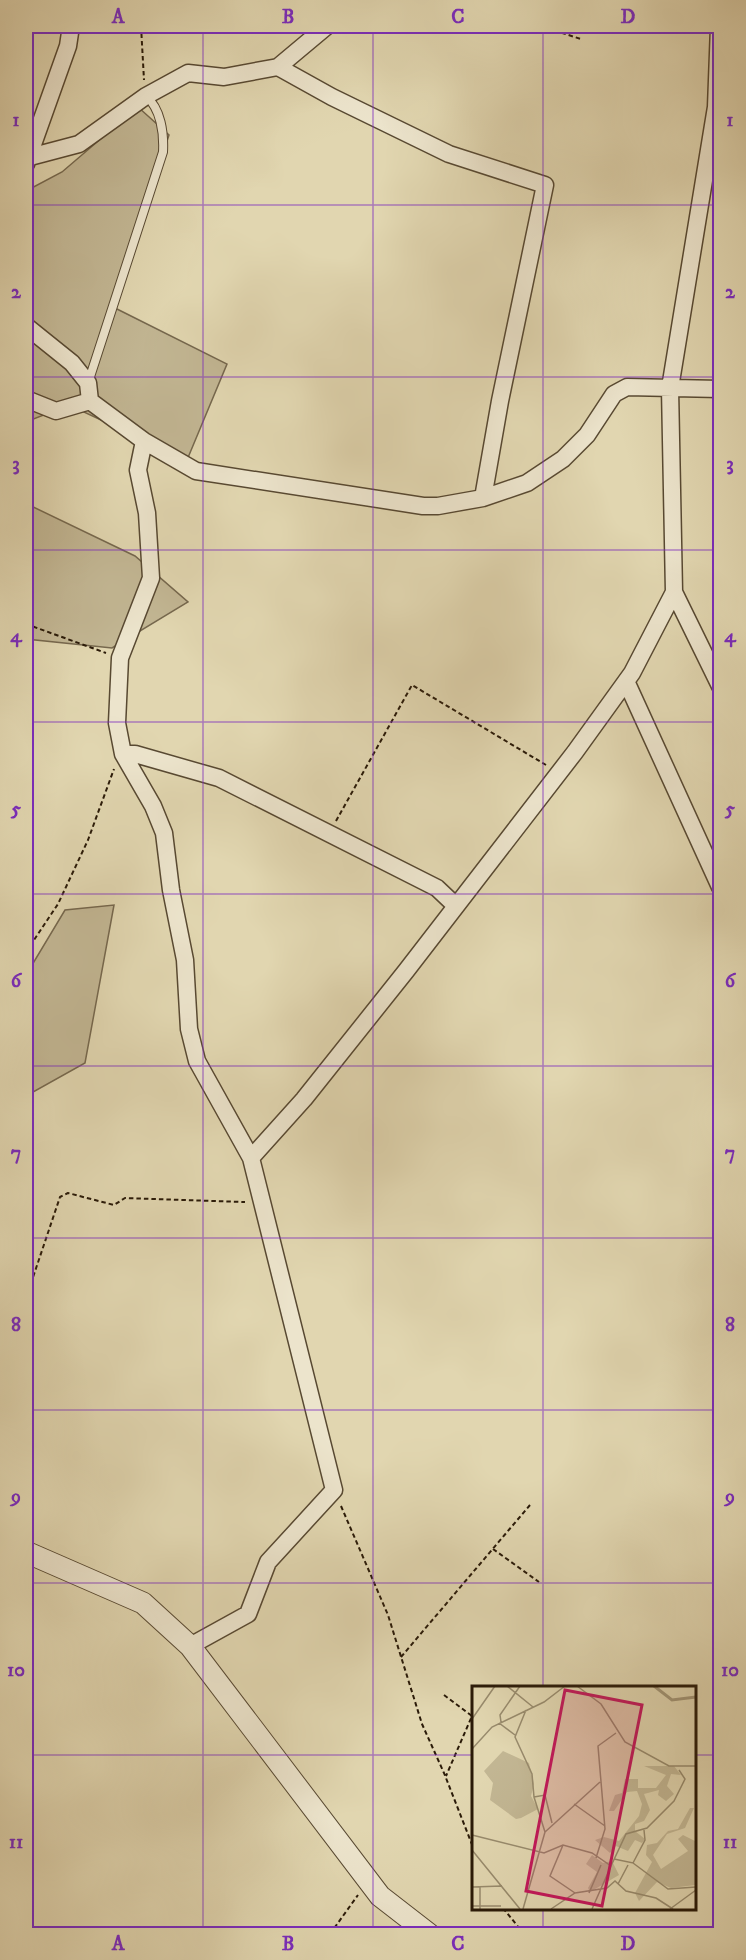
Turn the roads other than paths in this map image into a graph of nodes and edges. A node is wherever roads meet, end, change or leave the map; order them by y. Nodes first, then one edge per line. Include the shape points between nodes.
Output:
1 (71, 26) edge
2 (327, 26) edge
3 (719, 26) edge
4 (278, 67) junction
5 (146, 96) junction
6 (27, 160) edge
7 (26, 326) edge
8 (88, 383) junction
9 (670, 387) junction
10 (720, 389) edge
11 (26, 399) edge
12 (90, 401) junction
13 (144, 441) junction
14 (483, 498) junction
15 (675, 592) junction
16 (626, 681) junction
17 (720, 686) edge
18 (123, 754) junction
19 (720, 887) edge
20 (456, 906) junction
21 (251, 1158) junction
22 (26, 1552) edge
23 (190, 1646) junction
24 (429, 1935) edge

1 - 6 street via 69,46
2 - 4 street
3 - 9 street via 716,107
4 - 5 street via 224,77 188,73
4 - 14 street via 449,154 545,185
5 - 6 street via 78,144
5 - 8 lane via 156,105 163,152
7 - 8 street via 72,363
8 - 12 street
9 - 10 street
9 - 14 street via 627,387 614,394 587,435 563,459 527,483
9 - 15 street
11 - 12 street via 56,411
12 - 13 street
13 - 14 street via 196,471 423,506
13 - 18 street via 138,470 147,513 151,578 120,658 117,723
15 - 16 street
15 - 17 street
16 - 19 street
16 - 20 street
18 - 20 street via 219,778 437,888
18 - 21 street via 164,833 185,960 189,1029 197,1061
20 - 21 street via 304,1099
21 - 23 street via 334,1490 268,1562 248,1614
22 - 23 street via 143,1603
23 - 24 street via 380,1896

